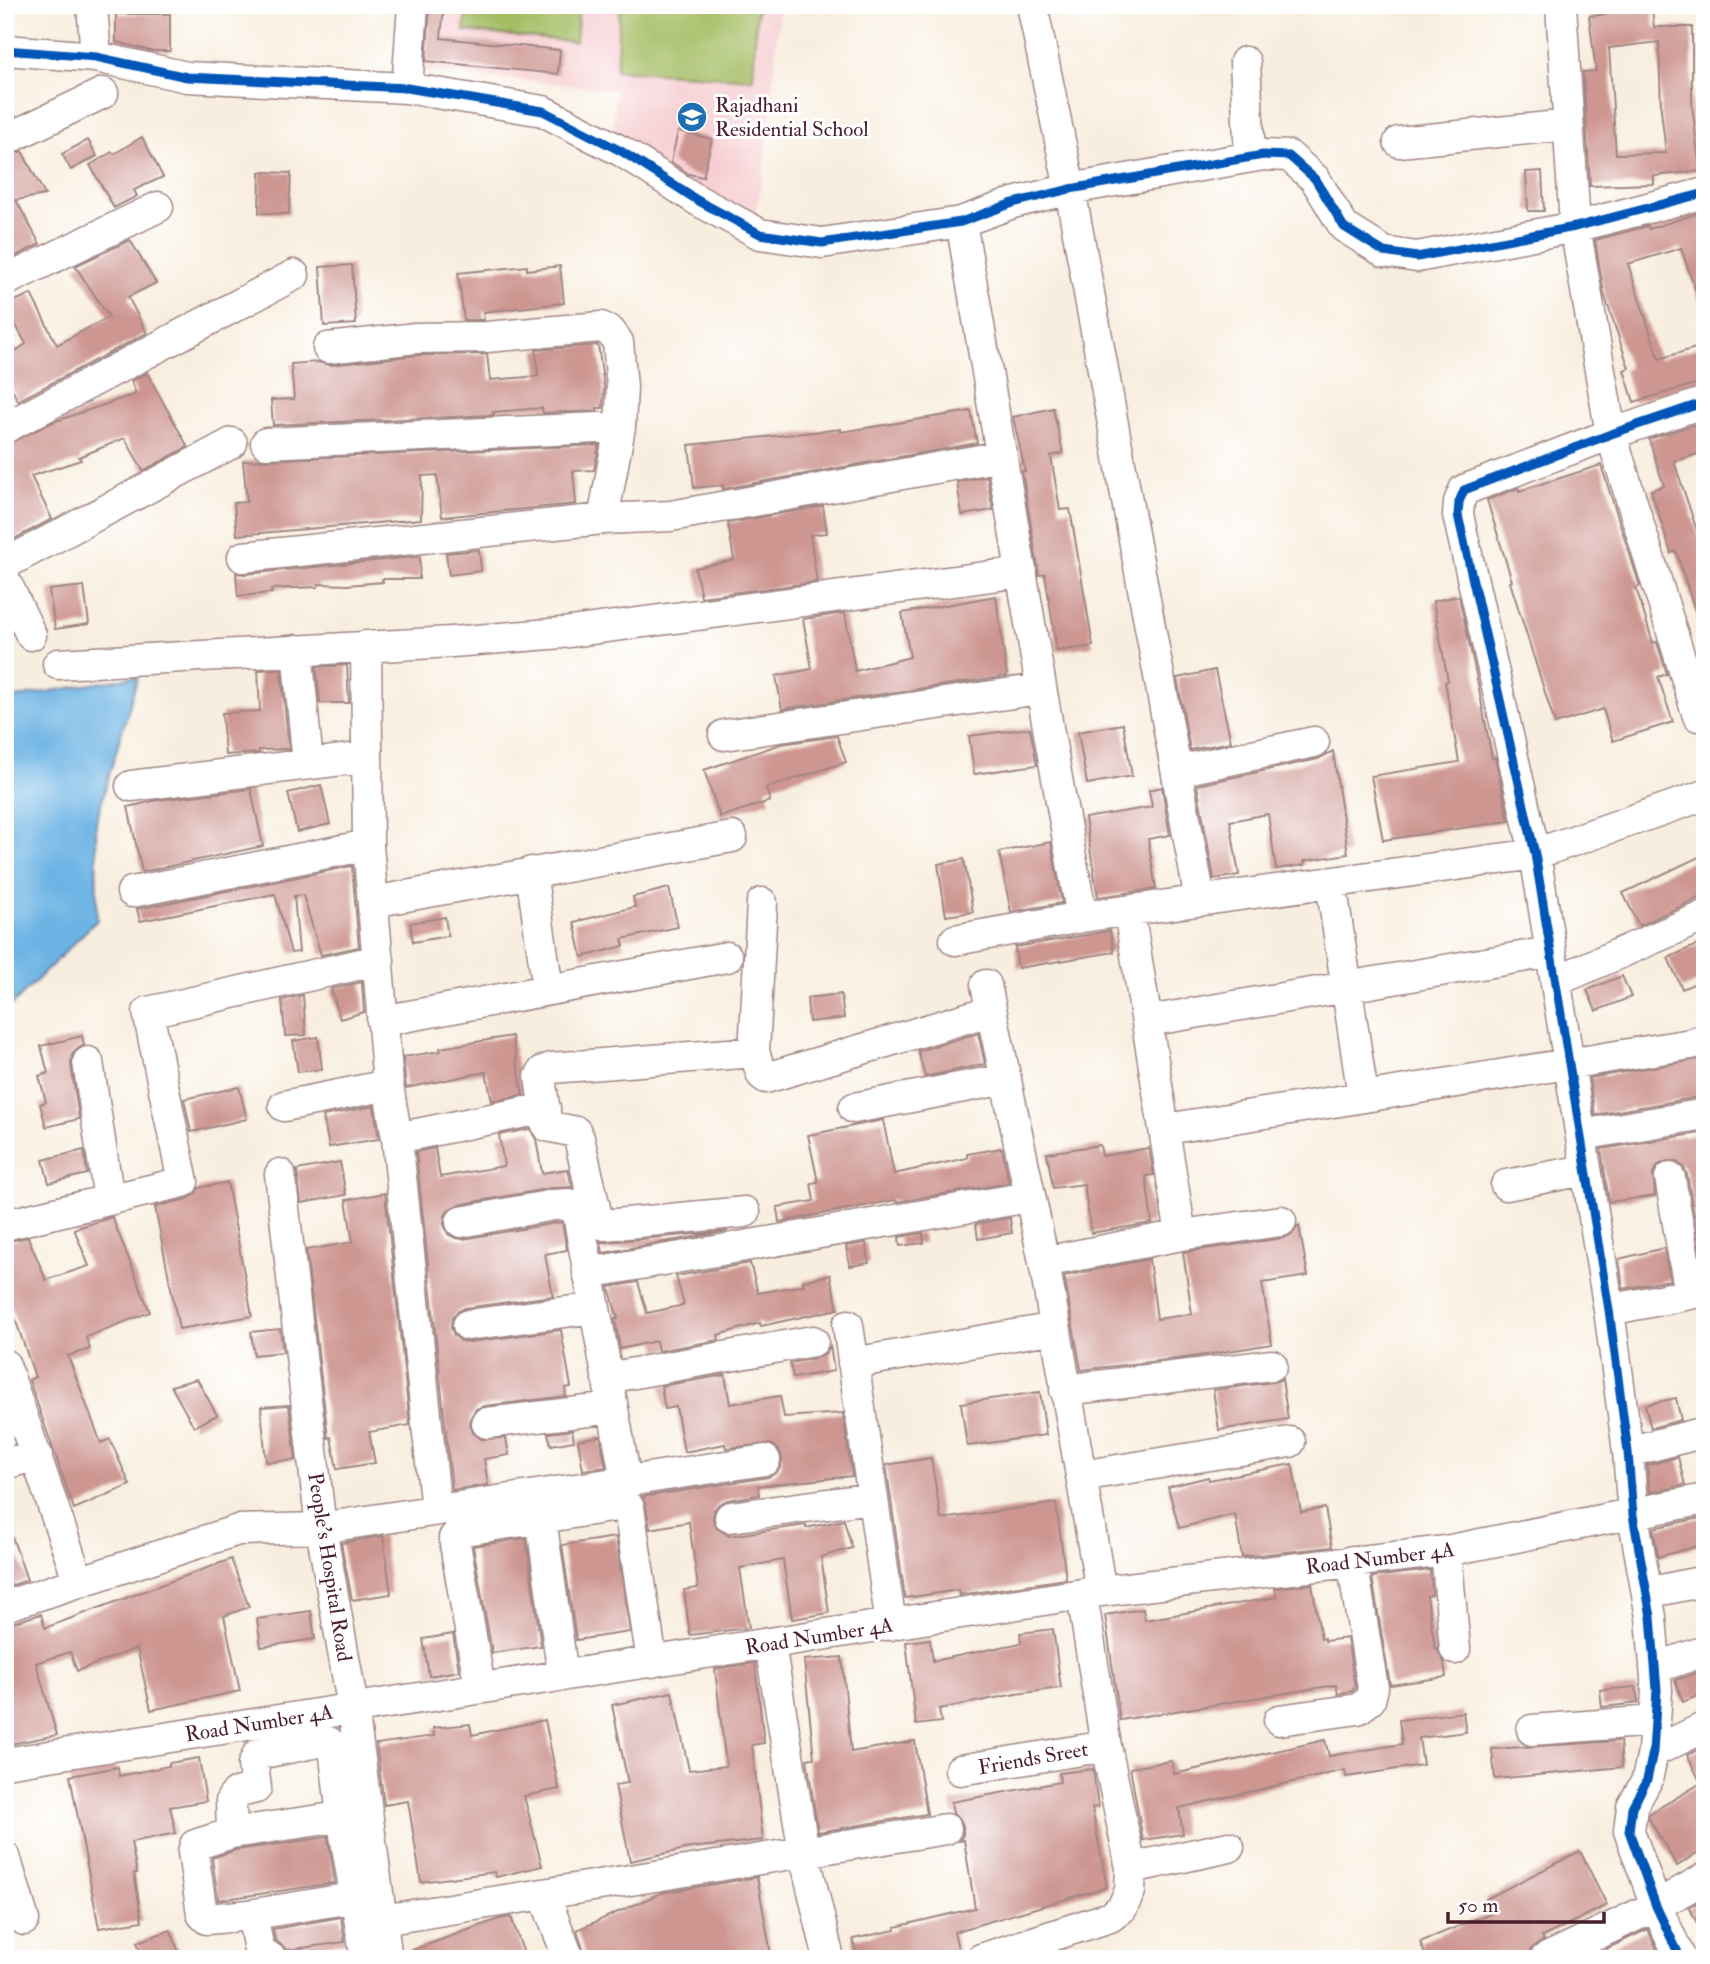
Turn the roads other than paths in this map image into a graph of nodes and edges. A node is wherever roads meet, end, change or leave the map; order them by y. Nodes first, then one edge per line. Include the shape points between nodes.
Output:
1 (92, 5) edge
2 (413, 5) edge
3 (1032, 5) edge
4 (1560, 5) edge
5 (5, 50) edge
6 (96, 57) junction
7 (1245, 62) dead end
8 (407, 88) junction
9 (103, 93) dead end
10 (1568, 125) junction
11 (5, 140) edge
12 (1399, 142) dead end
13 (1250, 157) junction
14 (1070, 189) junction
15 (1705, 193) edge
16 (158, 207) dead end
17 (961, 222) junction
18 (1575, 227) junction
19 (294, 275) dead end
20 (5, 281) edge
21 (328, 348) dead end
22 (1705, 402) edge
23 (620, 427) junction
24 (5, 428) edge
25 (1611, 434) junction
26 (232, 443) dead end
27 (266, 443) dead end
28 (1002, 456) junction
29 (603, 519) junction
30 (243, 557) dead end
31 (5, 564) edge
32 (1022, 572) junction
33 (5, 580) edge
34 (31, 635) dead end
35 (366, 646) junction
36 (297, 650) junction
37 (58, 664) dead end
38 (1040, 689) junction
39 (1698, 716) dead end
40 (724, 734) dead end
41 (1314, 742) dead end
42 (367, 757) junction
43 (308, 764) junction
44 (1177, 771) junction
45 (131, 786) dead end
46 (1705, 795) edge
47 (732, 837) dead end
48 (368, 845) junction
49 (1535, 854) junction
50 (531, 872) junction
51 (1331, 883) junction
52 (132, 892) dead end
53 (1200, 900) junction
54 (373, 902) junction
55 (762, 903) dead end
56 (1129, 911) junction
57 (1705, 916) edge
58 (1082, 917) junction
59 (955, 940) dead end
60 (1550, 952) junction
61 (727, 957) dead end
62 (379, 960) junction
63 (1556, 981) junction
64 (1348, 986) junction
65 (548, 990) junction
66 (382, 1021) junction
67 (1148, 1021) junction
68 (1705, 1040) edge
69 (754, 1052) junction
70 (89, 1062) dead end
71 (1570, 1063) junction
72 (1006, 1079) junction
73 (388, 1085) junction
74 (1363, 1096) junction
75 (284, 1106) dead end
76 (545, 1108) junction
77 (854, 1108) dead end
78 (1705, 1114) edge
79 (1166, 1129) junction
80 (1581, 1135) junction
81 (397, 1138) junction
82 (1585, 1170) junction
83 (280, 1174) dead end
84 (1670, 1178) dead end
85 (1506, 1185) dead end
86 (1030, 1197) junction
87 (109, 1200) junction
88 (745, 1212) dead end
89 (1281, 1221) dead end
90 (461, 1222) dead end
91 (5, 1225) edge
92 (1181, 1235) junction
93 (1044, 1262) junction
94 (588, 1273) junction
95 (1697, 1293) edge
96 (595, 1308) junction
97 (1609, 1310) junction
98 (468, 1325) dead end
99 (848, 1325) dead end
100 (1055, 1328) junction
101 (813, 1341) dead end
102 (853, 1363) junction
103 (5, 1364) edge
104 (1272, 1365) dead end
105 (607, 1378) junction
106 (1065, 1390) junction
107 (613, 1408) junction
108 (487, 1423) dead end
109 (1705, 1432) edge
110 (1290, 1442) dead end
111 (1628, 1452) junction
112 (37, 1455) junction
113 (765, 1460) dead end
114 (5, 1464) edge
115 (1081, 1476) junction
116 (626, 1481) junction
117 (873, 1498) junction
118 (1705, 1499) edge
119 (436, 1510) junction
120 (1633, 1515) junction
121 (730, 1517) dead end
122 (541, 1518) junction
123 (321, 1528) junction
124 (1446, 1551) junction
125 (1352, 1561) junction
126 (78, 1580) junction
127 (1705, 1581) edge
128 (1092, 1593) junction
129 (1647, 1593) junction
130 (5, 1606) edge
131 (891, 1625) junction
132 (770, 1644) junction
133 (1455, 1649) dead end
134 (1705, 1651) edge
135 (651, 1653) junction
136 (562, 1667) junction
137 (1656, 1668) junction
138 (479, 1680) junction
139 (353, 1708) junction
140 (1279, 1720) dead end
141 (1655, 1721) junction
142 (1705, 1727) edge
143 (1532, 1730) dead end
144 (1106, 1746) junction
145 (1653, 1752) junction
146 (5, 1763) edge
147 (960, 1770) dead end
148 (355, 1815) junction
149 (946, 1829) dead end
150 (232, 1833) junction
151 (1229, 1847) dead end
152 (804, 1853) junction
153 (5, 1857) edge
154 (1131, 1868) junction
155 (1705, 1878) edge
156 (544, 1895) junction
157 (372, 1904) junction
158 (1656, 1906) junction
159 (249, 1915) junction
160 (24, 1920) dead end
161 (272, 1959) edge
162 (366, 1959) edge
163 (387, 1959) edge
164 (569, 1959) edge
165 (829, 1959) edge
166 (981, 1959) edge
167 (1545, 1959) edge
168 (1681, 1959) edge

1 - 6 street
2 - 8 street
3 - 14 street
4 - 10 street
5 - 6 street
6 - 8 street via 187,77
7 - 13 street
8 - 17 street via 542,111 621,151 760,234 822,243
9 - 11 street
10 - 12 street
10 - 18 street
13 - 14 street
13 - 18 street via 1289,156 1315,179 1344,227 1384,252 1417,257
14 - 17 street
14 - 44 street
15 - 18 street
16 - 20 street
17 - 28 street
18 - 25 street
19 - 24 street
21 - 23 street via 601,327 618,342
22 - 25 street
23 - 27 street
23 - 29 street
25 - 39 street
25 - 49 street via 1464,490 1459,502 1458,515
26 - 31 street
28 - 29 street via 671,516
28 - 32 street
29 - 30 street
32 - 35 street via 562,633
32 - 38 street
33 - 34 street
35 - 36 street
35 - 42 street
36 - 37 street
36 - 43 street
38 - 40 street
38 - 58 street
41 - 44 street
42 - 43 street
42 - 48 street
43 - 45 street
44 - 53 street
46 - 49 street
47 - 50 street
48 - 52 street
48 - 54 street
49 - 51 street
49 - 60 street
50 - 54 street
50 - 65 street
51 - 53 street
51 - 64 street
53 - 56 street
54 - 62 street
55 - 69 street
56 - 58 street
56 - 67 street
57 - 63 street
58 - 59 street
60 - 63 street
60 - 64 street
61 - 65 street
62 - 66 street
62 - 87 street via 148,1012 183,1182
63 - 71 street
64 - 67 street
64 - 74 street
65 - 66 street
66 - 73 street
67 - 79 street
68 - 71 street
69 - 72 street via 766,1078 988,998
69 - 76 street via 551,1068 540,1077
70 - 87 street
71 - 74 street
71 - 80 street
72 - 77 street
72 - 86 street
73 - 75 street
73 - 81 street
74 - 79 street
76 - 81 street
76 - 88 street via 547,1126 576,1132 597,1217 605,1225
78 - 80 street
79 - 92 street
80 - 82 street
81 - 119 street
82 - 85 street
82 - 97 street
83 - 123 street, People's Hospital Road
84 - 95 street
86 - 93 street
86 - 94 street
87 - 91 street
89 - 92 street
90 - 94 street via 569,1204 578,1214
92 - 93 street
93 - 100 street
94 - 96 street
95 - 97 street
96 - 98 street
96 - 105 street
97 - 111 street
99 - 102 street
100 - 102 street
100 - 106 street
101 - 105 street
102 - 117 street
103 - 112 street
104 - 106 street
105 - 107 street
106 - 115 street
107 - 108 street
107 - 116 street
109 - 111 street
110 - 115 street
111 - 120 street
112 - 114 street
112 - 126 street
113 - 116 street
115 - 128 street
116 - 119 street
117 - 121 street
117 - 131 street
118 - 120 street, Road Number 4A
119 - 123 street
120 - 124 street, Road Number 4A
120 - 129 street
122 - 135 street via 623,1505 629,1508
122 - 136 street
122 - 138 street via 464,1530 454,1538
123 - 126 street via 238,1530
123 - 139 street, People's Hospital Road
124 - 125 street, Road Number 4A
124 - 133 street
125 - 128 street, Road Number 4A
125 - 140 street via 1373,1688 1370,1700 1358,1709
126 - 130 street
127 - 129 street
128 - 131 street, Road Number 4A
128 - 144 street
129 - 137 street
131 - 132 street, Road Number 4A
132 - 135 street, Road Number 4A
132 - 152 street
134 - 137 street
135 - 136 street, Road Number 4A
136 - 138 street, Road Number 4A
137 - 141 street
138 - 139 street, Road Number 4A
139 - 146 street, Road Number 4A
139 - 148 street, People's Hospital Road
141 - 143 street
141 - 145 street
142 - 145 street
144 - 147 street, Friends Sreet
144 - 154 street
145 - 158 street via 1647,1780 1632,1807 1629,1831
148 - 150 street
148 - 150 street via 334,1747 323,1741 258,1754 253,1765 256,1788 236,1793 231,1800
148 - 157 street, People's Hospital Road
149 - 152 street
150 - 159 street via 195,1845 202,1914 207,1919
151 - 154 street
152 - 156 street
152 - 165 street
153 - 160 street
154 - 166 street via 1130,1891 1122,1908 1110,1917
155 - 158 street
156 - 157 street
156 - 164 street
157 - 159 street
157 - 162 street
157 - 163 street, People's Hospital Road
158 - 167 street
158 - 168 street
159 - 161 street via 259,1950

